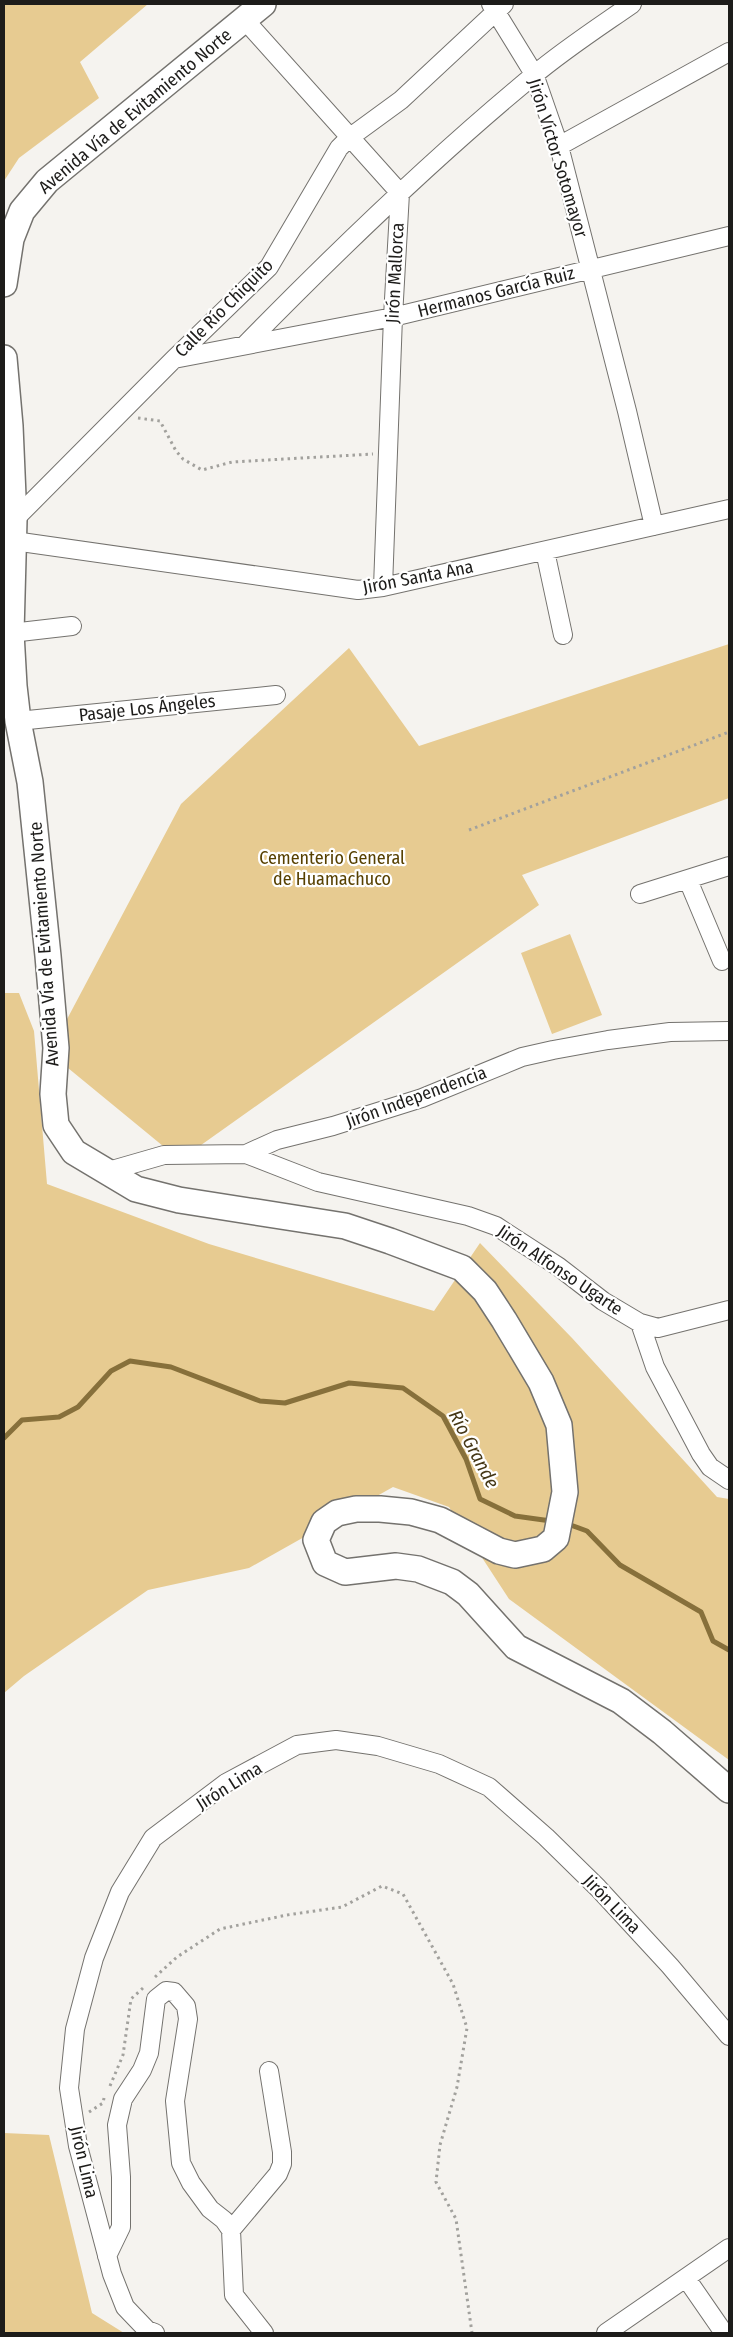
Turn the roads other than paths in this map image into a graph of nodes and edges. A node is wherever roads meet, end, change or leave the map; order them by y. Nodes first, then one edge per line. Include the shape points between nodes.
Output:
1 (632, 4) edge
2 (497, 6) edge
3 (253, 11) edge
4 (729, 52) edge
5 (534, 74) junction
6 (348, 138) junction
7 (558, 146) junction
8 (400, 193) junction
9 (729, 236) edge
10 (591, 269) junction
11 (4, 284) edge
12 (393, 316) junction
13 (246, 345) junction
14 (4, 358) edge
15 (174, 359) junction
16 (729, 509) edge
17 (654, 526) junction
18 (14, 531) junction
19 (545, 551) junction
20 (8, 577) edge
21 (384, 587) junction
22 (72, 626) dead end
23 (11, 633) junction
24 (563, 635) dead end
25 (276, 695) dead end
26 (18, 721) junction
27 (729, 866) edge
28 (688, 880) junction
29 (640, 894) dead end
30 (722, 961) dead end
31 (729, 1031) edge
32 (246, 1154) junction
33 (106, 1172) junction
34 (729, 1310) edge
35 (640, 1323) junction
36 (729, 1480) edge
37 (729, 1790) edge
38 (729, 2036) edge
39 (269, 2071) dead end
40 (231, 2230) junction
41 (729, 2248) edge
42 (107, 2256) junction
43 (686, 2278) junction
44 (155, 2333) edge
45 (264, 2333) edge
46 (606, 2333) edge
47 (724, 2333) edge

1 - 5 street
2 - 5 street, Jirón Víctor Sotomayor
2 - 6 street, Calle Río Chiquito via 401,100
3 - 6 street
3 - 11 highway, Avenida Vía de Evitamiento Norte via 47,181 22,211 11,239
4 - 7 street
5 - 7 street, Jirón Víctor Sotomayor
5 - 8 street
6 - 8 street
6 - 15 street, Calle Río Chiquito via 269,267
7 - 10 street, Jirón Víctor Sotomayor
8 - 12 street, Jirón Mallorca
8 - 13 street
9 - 10 street, Hermanos García Ruiz
10 - 12 street, Hermanos García Ruiz
10 - 17 street, Jirón Víctor Sotomayor
12 - 13 street, Hermanos García Ruiz
12 - 21 street, Jirón Mallorca
13 - 15 street, Hermanos García Ruiz
14 - 18 highway, Avenida Vía de Evitamiento Norte
15 - 18 street, Calle Río Chiquito via 117,416
16 - 17 street, Jirón Santa Ana
17 - 19 street, Jirón Santa Ana
18 - 20 highway, Avenida Vía de Evitamiento Norte
18 - 21 street, Jirón Santa Ana via 358,590
19 - 21 street, Jirón Santa Ana
19 - 24 street
20 - 23 highway, Avenida Vía de Evitamiento Norte
22 - 23 street
23 - 26 highway, Avenida Vía de Evitamiento Norte
25 - 26 street, Pasaje Los Ángeles
26 - 33 highway, Avenida Vía de Evitamiento Norte via 30,782 48,956 56,1048 53,1094 56,1125 74,1152
27 - 28 street
28 - 29 street
28 - 30 street
31 - 32 street, Jirón Independencia via 670,1032 522,1057 422,1098 277,1140
32 - 33 street, Jirón Independencia via 164,1155
32 - 35 street, Jirón Alfonso Ugarte via 318,1182 468,1216 496,1226
33 - 37 highway, Avenida Vía de Evitamiento Norte via 136,1189 179,1200 345,1226 462,1268 485,1291 541,1382 559,1425 565,1492 556,1538 543,1549 515,1556 440,1520 411,1512 356,1509 337,1513 324,1522 316,1540 325,1563 344,1572 396,1566 418,1569 452,1582 468,1594 516,1647 621,1701
34 - 35 street, Jirón Alfonso Ugarte via 658,1328
35 - 36 street via 655,1367 701,1454 710,1468
38 - 42 street, Jirón Lima via 598,1888 489,1787 439,1764 378,1746 336,1740 298,1745 226,1784 152,1838 120,1892 94,1958 75,2030 69,2088 78,2146
39 - 40 street via 282,2164 278,2174
40 - 42 street via 210,2209 181,2162 175,2101 188,2019 181,1997 166,1991 156,1999 149,2053 123,2099 117,2125 121,2227
40 - 45 street via 234,2295
41 - 43 street
42 - 44 street, Jirón Lima via 125,2307 147,2330
43 - 46 street
43 - 47 street

